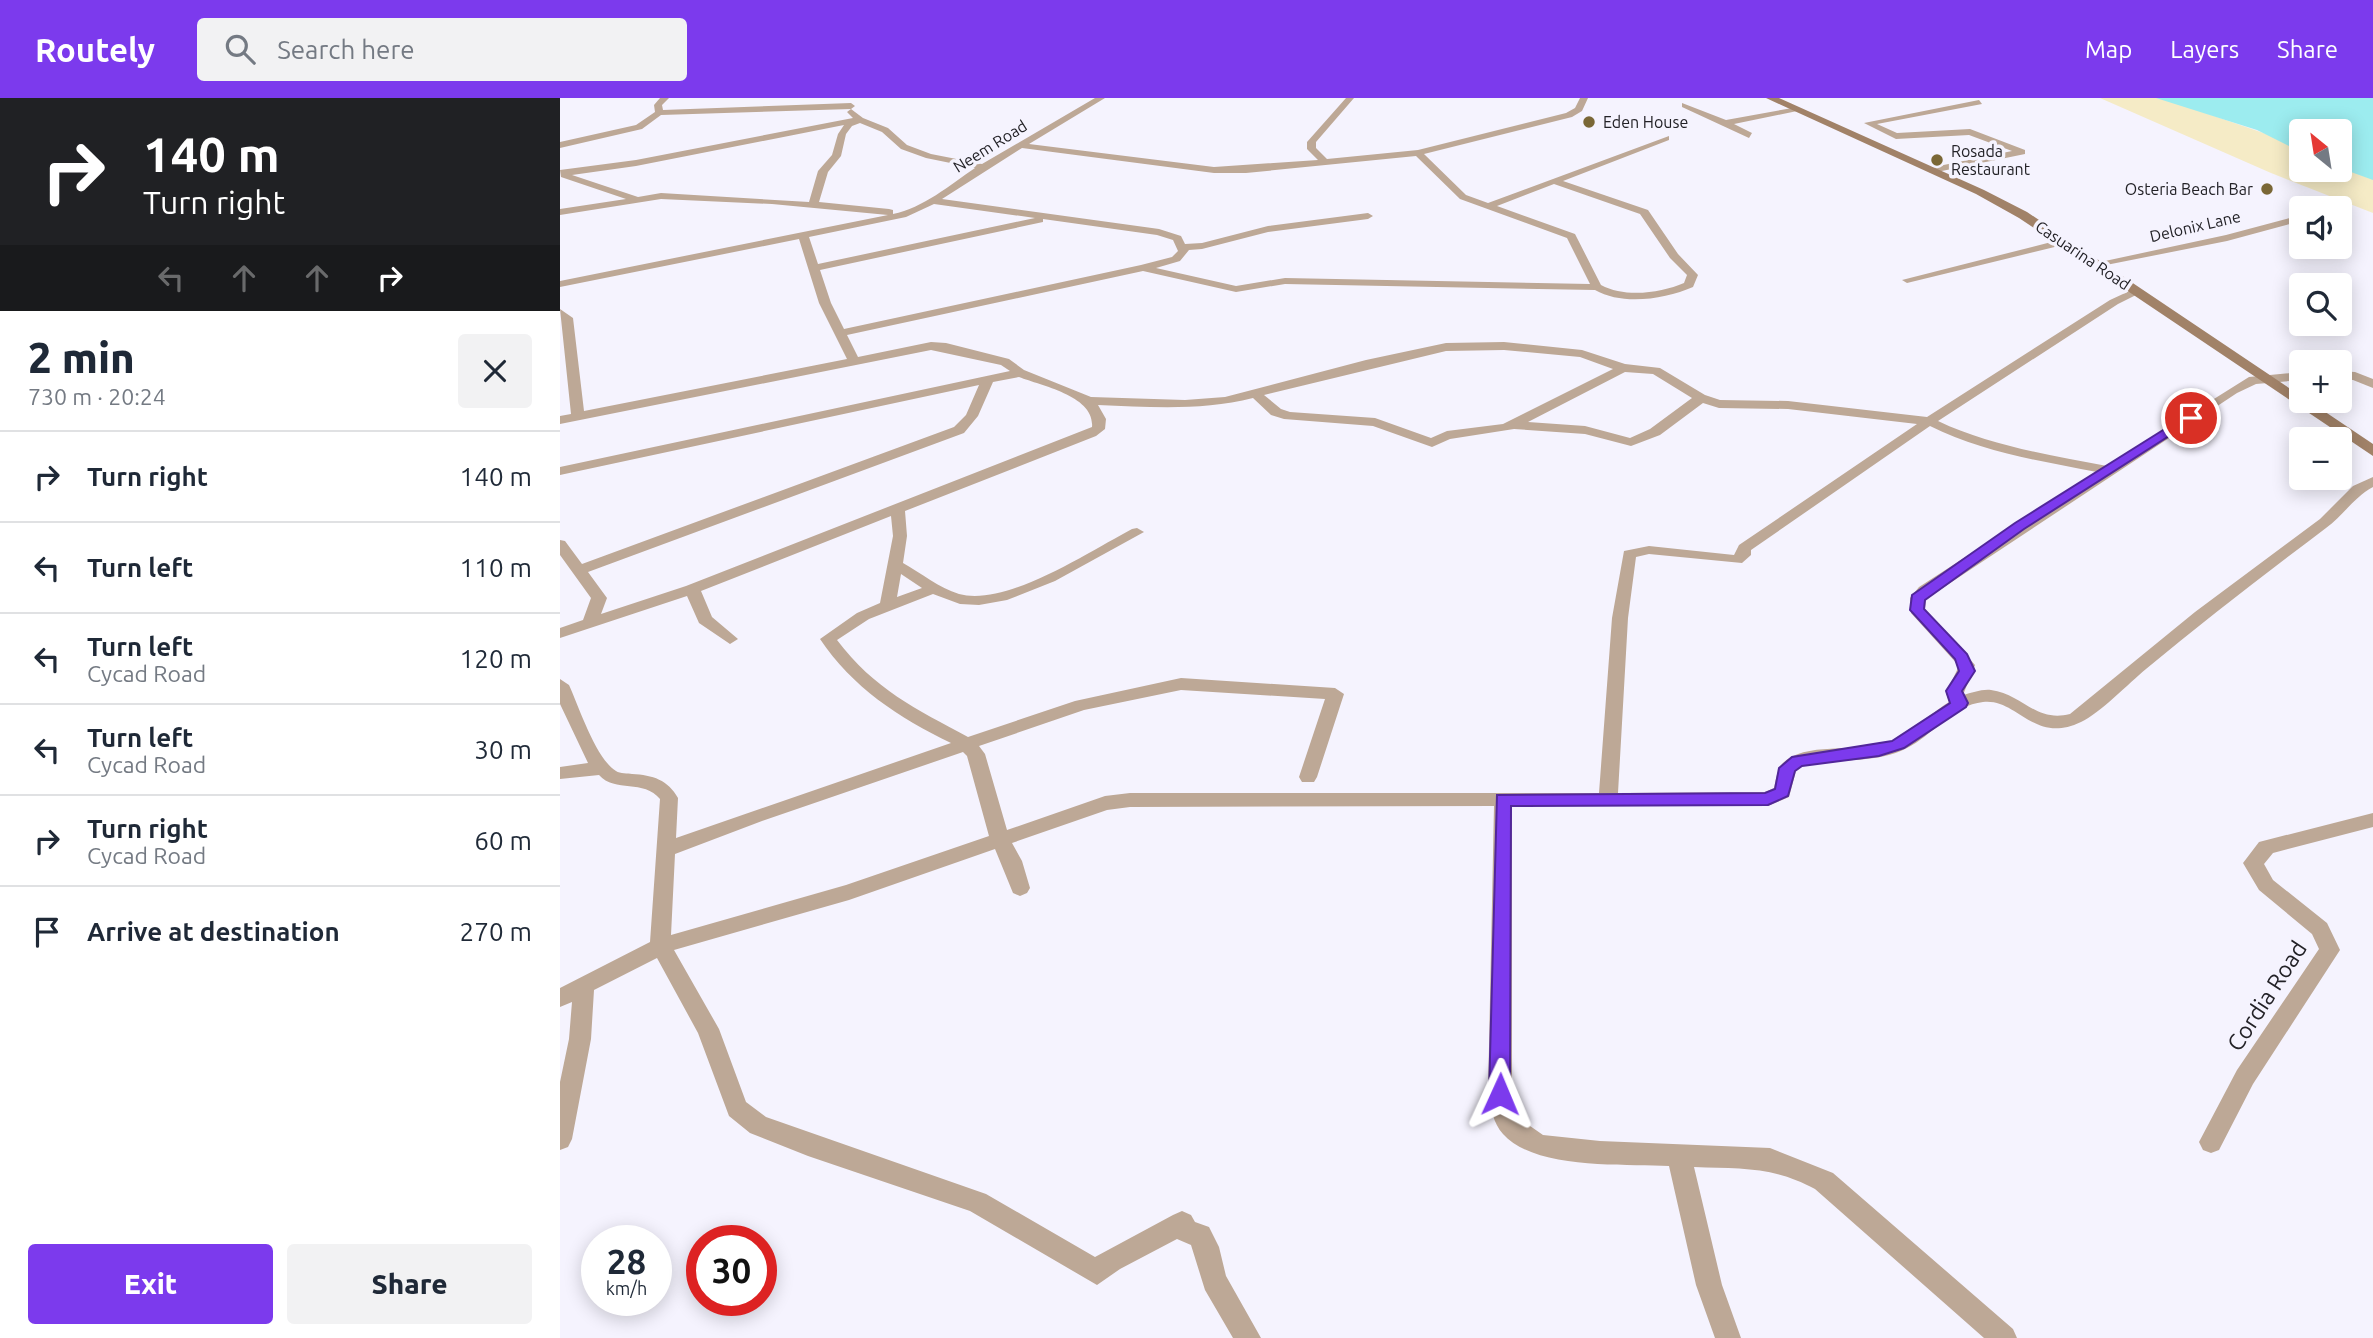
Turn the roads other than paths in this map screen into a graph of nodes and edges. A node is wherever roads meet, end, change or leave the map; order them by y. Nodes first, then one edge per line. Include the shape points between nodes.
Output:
1 (665, 98) edge
2 (1101, 98) edge
3 (1350, 98) edge
4 (1584, 98) edge
5 (1771, 98) edge
6 (796, 101) edge
7 (1979, 102) dead end
8 (847, 105) edge
9 (1685, 105) dead end
10 (1798, 110) junction
11 (659, 113) junction
12 (860, 120) junction
13 (1725, 123) junction
14 (1749, 135) dead end
15 (1665, 138) dead end
16 (560, 145) edge
17 (1020, 145) junction
18 (1418, 153) junction
19 (1325, 162) junction
20 (983, 167) junction
21 (1932, 170) junction
22 (560, 173) edge
23 (1558, 181) junction
24 (634, 198) junction
25 (933, 201) junction
26 (560, 203) edge
27 (813, 205) junction
28 (1490, 205) junction
29 (573, 209) junction
30 (560, 212) edge
31 (910, 212) junction
32 (1368, 216) dead end
33 (1050, 217) junction
34 (2289, 221) edge
35 (803, 235) junction
36 (2063, 242) junction
37 (1184, 247) junction
38 (2096, 264) junction
39 (813, 268) junction
40 (1143, 268) junction
41 (1907, 279) dead end
42 (560, 284) edge
43 (1597, 287) junction
44 (2136, 291) junction
45 (562, 317) edge
46 (841, 333) junction
47 (854, 362) junction
48 (1623, 368) junction
49 (2373, 372) edge
50 (1020, 373) junction
51 (2352, 376) edge
52 (2355, 376) junction
53 (2289, 377) edge
54 (989, 379) junction
55 (2267, 379) junction
56 (2373, 384) edge
57 (1254, 392) junction
58 (1701, 398) junction
59 (1089, 401) junction
60 (578, 416) junction
61 (560, 420) edge
62 (1929, 421) junction
63 (1514, 425) junction
64 (2373, 451) edge
65 (2107, 470) junction
66 (560, 471) edge
67 (2373, 481) edge
68 (898, 510) junction
69 (1137, 532) dead end
70 (560, 544) edge
71 (894, 564) junction
72 (578, 571) junction
73 (936, 587) junction
74 (692, 589) junction
75 (887, 606) junction
76 (590, 624) junction
77 (560, 633) edge
78 (730, 639) dead end
79 (560, 685) edge
80 (1961, 703) junction
81 (969, 744) junction
82 (603, 768) junction
83 (560, 773) edge
84 (1308, 777) dead end
85 (1608, 799) junction
86 (1503, 800) junction
87 (2373, 820) edge
88 (1000, 839) junction
89 (666, 850) junction
90 (1020, 888) dead end
91 (660, 946) junction
92 (584, 986) junction
93 (560, 998) edge
94 (560, 1139) edge
95 (2211, 1142) dead end
96 (1679, 1155) junction
97 (1248, 1338) edge
98 (1728, 1338) edge
99 (2004, 1338) edge

1 - 11 street via 658,105
2 - 17 street, Neem Road
3 - 19 street via 1311,142
4 - 18 street via 1579,109 1569,115
5 - 10 street, Casuarina Road
6 - 8 street via 811,107
6 - 11 street via 760,110
7 - 21 street via 1868,123 1896,136 1970,132 2022,152
8 - 12 street
9 - 13 street
10 - 13 street
10 - 21 street, Casuarina Road
11 - 16 street via 639,127
12 - 20 street via 885,130 904,147
12 - 22 street via 802,126 681,155
12 - 27 street via 849,124 842,134 836,156 823,171
13 - 14 street
15 - 23 street
17 - 19 street via 1214,170
17 - 20 street, Neem Road
18 - 19 street
18 - 28 street via 1461,195
20 - 25 street, Neem Road
21 - 36 street, Casuarina Road via 2007,206
22 - 24 street
23 - 28 street
23 - 43 street via 1644,212 1693,279 1682,289 1661,292 1613,294
24 - 27 street via 725,198
24 - 29 street
25 - 31 street, Neem Road
25 - 33 street
26 - 29 street
27 - 31 street
28 - 43 street via 1572,236
29 - 30 street
31 - 35 street, Neem Road
32 - 37 street via 1268,229
33 - 37 street via 1159,232 1177,238
33 - 39 street
34 - 38 street, Delonix Lane
35 - 39 street
35 - 42 street, Neem Road
36 - 38 street, Casuarina Road
36 - 41 street
37 - 40 street via 1176,258
38 - 44 street, Casuarina Road
39 - 46 street
40 - 43 street via 1236,289 1285,281
40 - 46 street
44 - 55 street, Casuarina Road
44 - 62 street
45 - 60 street
46 - 47 street
47 - 50 street via 938,346 1001,361
47 - 60 street
48 - 57 street via 1581,354 1472,344
48 - 58 street via 1656,371
48 - 63 street
49 - 52 street
50 - 54 street
50 - 59 street
51 - 52 street
52 - 56 street
53 - 55 street
54 - 66 street
54 - 72 street via 972,416 959,430
55 - 64 street, Casuarina Road
55 - 65 street via 2233,390
57 - 59 street via 1226,401 1185,404
57 - 63 street via 1276,412 1289,416 1376,422 1432,443 1447,435 1498,431
58 - 62 street via 1719,404 1788,405
58 - 63 street via 1655,432 1631,442 1585,430
59 - 68 street via 1099,419 1098,429 1091,433
60 - 61 street
62 - 65 street via 2026,454
62 - 85 street via 1744,548 1737,560 1649,550 1629,554 1620,618
65 - 80 street via 1917,598 1921,616 1967,665 1954,691
67 - 80 street via 2076,718 2052,724 1992,696
68 - 71 street via 900,536
68 - 74 street
69 - 73 street via 1001,598 970,601
70 - 72 street
71 - 73 street
71 - 75 street
72 - 76 street via 598,598
73 - 75 street
74 - 76 street
74 - 78 street via 705,620
75 - 81 street via 828,639 849,668 881,695 928,726
76 - 77 street
79 - 82 street via 593,757
80 - 85 street via 1888,749 1797,761 1787,768 1777,797
81 - 84 street via 1081,705 1181,684 1335,694
81 - 88 street via 976,754
81 - 89 street
82 - 83 street
82 - 89 street via 616,778 662,786 669,798
85 - 86 street
86 - 88 street via 1119,800
86 - 96 street via 1503,1112 1512,1127 1539,1145
87 - 95 street, Cordia Road via 2266,848 2253,863 2266,885 2320,929 2330,950 2245,1077
88 - 90 street
88 - 91 street via 849,892
89 - 91 street
91 - 92 street
91 - 97 street via 708,1029 737,1109 758,1125 977,1202 1097,1272 1182,1223 1186,1231 1200,1236 1214,1281
92 - 93 street
92 - 94 street via 580,1039
96 - 98 street via 1709,1284
96 - 99 street via 1770,1159 1815,1176

